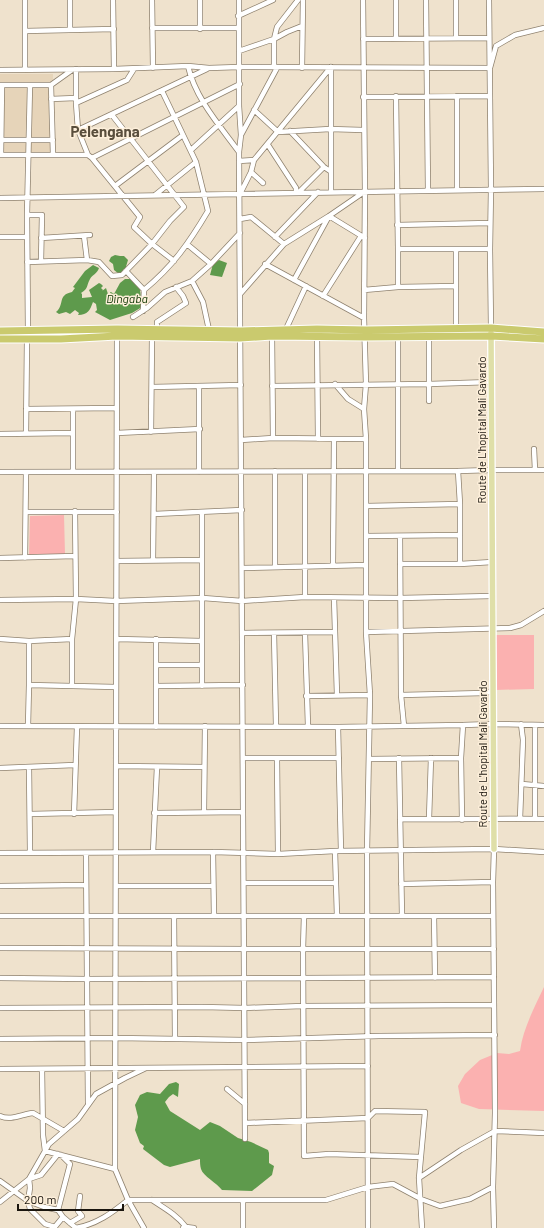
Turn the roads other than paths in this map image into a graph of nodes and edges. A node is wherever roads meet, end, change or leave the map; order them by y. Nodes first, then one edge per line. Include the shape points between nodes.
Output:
1 (25, 0) edge
2 (70, 0) edge
3 (113, 0) edge
4 (152, 0) edge
5 (200, 0) edge
6 (239, 0) edge
7 (274, 0) edge
8 (298, 0) edge
9 (303, 0) edge
10 (363, 0) edge
11 (396, 0) edge
12 (426, 0) edge
13 (456, 0) edge
14 (489, 0) edge
15 (238, 16) junction
16 (302, 26) junction
17 (152, 28) junction
18 (238, 28) junction
19 (544, 28) edge
20 (114, 29) junction
21 (200, 29) junction
22 (70, 30) junction
23 (25, 31) junction
24 (396, 38) junction
25 (426, 38) junction
26 (456, 38) junction
27 (489, 38) junction
28 (274, 39) junction
29 (363, 39) junction
30 (239, 51) junction
31 (188, 66) junction
32 (239, 67) junction
33 (276, 67) junction
34 (330, 67) junction
35 (153, 68) junction
36 (209, 68) junction
37 (302, 68) junction
38 (363, 68) junction
39 (426, 68) junction
40 (490, 68) junction
41 (114, 69) junction
42 (134, 69) junction
43 (0, 70) edge
44 (25, 70) junction
45 (74, 70) junction
46 (190, 77) junction
47 (240, 84) junction
48 (1, 85) edge
49 (30, 85) junction
50 (51, 85) junction
51 (162, 91) junction
52 (396, 96) junction
53 (426, 96) junction
54 (457, 96) junction
55 (490, 96) junction
56 (363, 97) junction
57 (76, 98) junction
58 (51, 99) junction
59 (204, 102) junction
60 (76, 104) junction
61 (239, 106) junction
62 (254, 110) junction
63 (112, 115) junction
64 (174, 117) junction
65 (219, 124) junction
66 (330, 129) junction
67 (78, 130) junction
68 (290, 130) junction
69 (364, 130) junction
70 (278, 132) junction
71 (183, 135) junction
72 (241, 135) junction
73 (131, 139) junction
74 (1, 140) junction
75 (29, 140) junction
76 (53, 140) junction
77 (268, 145) junction
78 (190, 150) junction
79 (239, 152) junction
80 (0, 155) edge
81 (29, 155) junction
82 (53, 155) junction
83 (90, 156) junction
84 (254, 160) junction
85 (148, 161) junction
86 (239, 161) junction
87 (196, 162) junction
88 (324, 167) junction
89 (330, 171) junction
90 (251, 172) junction
91 (263, 183) dead end
92 (167, 185) junction
93 (115, 186) junction
94 (544, 188) edge
95 (428, 190) junction
96 (458, 190) junction
97 (491, 190) junction
98 (397, 191) junction
99 (318, 192) junction
100 (331, 192) junction
101 (365, 192) junction
102 (297, 193) junction
103 (204, 194) junction
104 (240, 194) junction
105 (155, 195) junction
106 (175, 195) junction
107 (122, 196) junction
108 (28, 197) junction
109 (0, 198) edge
110 (27, 215) junction
111 (329, 216) junction
112 (240, 219) junction
113 (490, 223) junction
114 (397, 225) junction
115 (240, 233) junction
116 (90, 235) dead end
117 (84, 236) junction
118 (0, 237) edge
119 (27, 237) junction
120 (275, 237) junction
121 (363, 237) junction
122 (41, 238) junction
123 (152, 244) junction
124 (284, 244) junction
125 (188, 245) junction
126 (398, 249) junction
127 (456, 249) junction
128 (490, 249) junction
129 (87, 260) junction
130 (41, 261) junction
131 (174, 261) junction
132 (27, 262) junction
133 (212, 264) junction
134 (265, 264) junction
135 (126, 271) junction
136 (294, 280) junction
137 (192, 281) junction
138 (306, 286) junction
139 (456, 286) junction
140 (176, 287) junction
141 (398, 287) junction
142 (144, 290) junction
143 (364, 290) junction
144 (241, 293) junction
145 (323, 296) junction
146 (143, 311) junction
147 (133, 317) dead end
148 (364, 318) junction
149 (491, 328) junction
150 (286, 329) junction
151 (157, 330) junction
152 (208, 330) junction
153 (456, 330) junction
154 (0, 331) edge
155 (28, 331) junction
156 (544, 332) edge
157 (117, 333) junction
158 (240, 334) junction
159 (365, 334) junction
160 (152, 336) junction
161 (272, 336) junction
162 (317, 336) junction
163 (429, 336) junction
164 (491, 336) junction
165 (398, 337) junction
166 (0, 339) edge
167 (27, 339) junction
168 (544, 339) edge
169 (491, 382) junction
170 (335, 384) junction
171 (366, 384) junction
172 (398, 384) junction
173 (429, 384) junction
174 (241, 385) junction
175 (199, 386) junction
176 (272, 386) junction
177 (317, 386) junction
178 (152, 387) junction
179 (429, 401) dead end
180 (116, 408) junction
181 (26, 409) junction
182 (73, 409) junction
183 (364, 409) junction
184 (200, 429) junction
185 (151, 432) junction
186 (26, 433) junction
187 (73, 433) junction
188 (117, 433) junction
189 (0, 434) edge
190 (273, 438) junction
191 (318, 439) junction
192 (366, 439) junction
193 (241, 440) junction
194 (334, 440) junction
195 (534, 449) dead end
196 (492, 470) junction
197 (535, 470) junction
198 (544, 470) edge
199 (275, 471) junction
200 (398, 471) junction
201 (458, 471) junction
202 (0, 472) edge
203 (26, 472) junction
204 (73, 472) junction
205 (117, 472) junction
206 (154, 472) junction
207 (199, 472) junction
208 (241, 472) junction
209 (305, 472) junction
210 (334, 472) junction
211 (366, 472) junction
212 (460, 504) junction
213 (366, 506) junction
214 (242, 510) junction
215 (75, 511) junction
216 (26, 512) junction
217 (117, 512) junction
218 (202, 512) junction
219 (154, 514) junction
220 (460, 535) junction
221 (366, 536) junction
222 (400, 536) junction
223 (75, 556) junction
224 (0, 558) edge
225 (25, 558) junction
226 (153, 560) junction
227 (202, 560) junction
228 (116, 561) junction
229 (492, 562) junction
230 (400, 564) junction
231 (460, 564) junction
232 (333, 565) junction
233 (366, 565) junction
234 (274, 566) junction
235 (305, 566) junction
236 (242, 568) junction
237 (492, 596) junction
238 (304, 597) junction
239 (203, 598) junction
240 (334, 598) junction
241 (366, 598) junction
242 (400, 598) junction
243 (76, 599) junction
244 (0, 600) edge
245 (242, 600) junction
246 (116, 602) junction
247 (543, 612) edge
248 (493, 629) junction
249 (242, 632) junction
250 (335, 632) junction
251 (366, 632) junction
252 (400, 632) junction
253 (274, 633) junction
254 (305, 633) junction
255 (0, 639) edge
256 (72, 639) junction
257 (116, 639) junction
258 (156, 639) junction
259 (29, 641) junction
260 (202, 641) junction
261 (156, 665) junction
262 (202, 665) junction
263 (29, 685) junction
264 (243, 685) junction
265 (72, 686) junction
266 (156, 686) junction
267 (202, 686) junction
268 (116, 687) junction
269 (493, 691) junction
270 (401, 694) junction
271 (337, 695) junction
272 (370, 695) junction
273 (306, 696) junction
274 (493, 724) junction
275 (520, 724) junction
276 (369, 725) junction
277 (463, 725) junction
278 (535, 725) junction
279 (544, 725) edge
280 (0, 726) edge
281 (28, 726) junction
282 (116, 726) junction
283 (156, 726) junction
284 (204, 726) junction
285 (243, 726) junction
286 (276, 726) junction
287 (308, 726) junction
288 (338, 726) junction
289 (404, 726) junction
290 (77, 727) junction
291 (243, 758) junction
292 (277, 758) junction
293 (339, 758) junction
294 (399, 758) junction
295 (430, 758) junction
296 (461, 758) junction
297 (369, 759) junction
298 (75, 765) junction
299 (116, 766) junction
300 (29, 767) junction
301 (157, 767) junction
302 (204, 767) junction
303 (0, 768) edge
304 (522, 784) junction
305 (534, 785) junction
306 (544, 786) edge
307 (116, 812) junction
308 (204, 812) junction
309 (243, 812) junction
310 (154, 813) junction
311 (30, 814) junction
312 (74, 814) junction
313 (493, 818) junction
314 (400, 819) junction
315 (429, 819) junction
316 (520, 819) junction
317 (534, 819) junction
318 (544, 819) edge
319 (462, 820) junction
320 (494, 849) junction
321 (335, 851) junction
322 (341, 851) junction
323 (367, 851) junction
324 (401, 851) junction
325 (30, 852) junction
326 (116, 852) junction
327 (153, 852) junction
328 (213, 852) junction
329 (544, 852) edge
330 (0, 853) edge
331 (86, 853) junction
332 (244, 853) junction
333 (278, 854) junction
334 (493, 882) junction
335 (244, 883) junction
336 (336, 883) junction
337 (401, 884) junction
338 (86, 885) junction
339 (0, 886) edge
340 (116, 886) junction
341 (213, 886) junction
342 (0, 916) edge
343 (86, 916) junction
344 (116, 916) junction
345 (174, 916) junction
346 (214, 916) junction
347 (244, 916) junction
348 (304, 916) junction
349 (337, 916) junction
350 (367, 916) junction
351 (402, 916) junction
352 (434, 916) junction
353 (493, 916) junction
354 (0, 948) edge
355 (116, 948) junction
356 (86, 949) junction
357 (175, 949) junction
358 (303, 949) junction
359 (367, 949) junction
360 (435, 949) junction
361 (494, 949) junction
362 (244, 950) junction
363 (494, 977) junction
364 (0, 978) edge
365 (175, 978) junction
366 (303, 978) junction
367 (368, 978) junction
368 (435, 978) junction
369 (87, 979) junction
370 (116, 979) junction
371 (244, 979) junction
372 (494, 1005) junction
373 (303, 1006) junction
374 (368, 1006) junction
375 (116, 1007) junction
376 (175, 1007) junction
377 (0, 1008) edge
378 (87, 1008) junction
379 (245, 1008) junction
380 (494, 1035) junction
381 (368, 1036) junction
382 (116, 1038) junction
383 (175, 1038) junction
384 (303, 1038) junction
385 (0, 1039) edge
386 (87, 1039) junction
387 (245, 1040) junction
388 (303, 1066) junction
389 (368, 1066) junction
390 (116, 1067) junction
391 (148, 1067) junction
392 (245, 1067) junction
393 (87, 1068) junction
394 (0, 1069) edge
395 (42, 1069) junction
396 (116, 1083) junction
397 (227, 1089) dead end
398 (88, 1104) junction
399 (245, 1104) junction
400 (0, 1116) edge
401 (43, 1118) junction
402 (368, 1118) junction
403 (303, 1120) junction
404 (245, 1123) junction
405 (64, 1131) junction
406 (495, 1131) junction
407 (544, 1133) edge
408 (246, 1139) dead end
409 (45, 1151) junction
410 (60, 1155) junction
411 (368, 1155) junction
412 (420, 1157) junction
413 (115, 1169) junction
414 (419, 1178) junction
415 (29, 1179) junction
416 (0, 1181) edge
417 (368, 1187) junction
418 (494, 1187) junction
419 (14, 1190) junction
420 (80, 1196) dead end
421 (421, 1199) junction
422 (128, 1200) junction
423 (152, 1200) junction
424 (28, 1201) junction
425 (243, 1201) junction
426 (0, 1202) edge
427 (58, 1210) junction
428 (63, 1217) junction
429 (70, 1223) junction
430 (54, 1228) edge
431 (76, 1228) edge
432 (144, 1228) edge
433 (184, 1228) edge
434 (194, 1228) edge
435 (243, 1228) edge
436 (368, 1228) edge
437 (422, 1228) edge
438 (494, 1228) edge

1 - 23 street
2 - 22 street
3 - 20 street
4 - 17 street
5 - 21 street
6 - 15 street
7 - 15 street
8 - 28 street via 277,27
9 - 16 street
10 - 29 street
11 - 24 street
12 - 25 street
13 - 26 street
14 - 27 street
15 - 18 street
16 - 28 street
16 - 37 street
17 - 21 street
17 - 35 street
18 - 21 street
18 - 30 street
19 - 40 street via 515,35 496,46
20 - 22 street
20 - 41 street
22 - 23 street
23 - 44 street
24 - 25 street
24 - 29 street
25 - 26 street
25 - 39 street
26 - 27 street
27 - 40 street
28 - 30 street
28 - 33 street
29 - 38 street
30 - 32 street
31 - 35 street
31 - 36 street
31 - 46 street
32 - 33 street
32 - 36 street
32 - 47 street
33 - 37 street
33 - 62 street
34 - 37 street
34 - 38 street
34 - 66 street
34 - 70 street
35 - 42 street
36 - 46 street
38 - 39 street
38 - 56 street
39 - 40 street
39 - 53 street
40 - 55 street
41 - 42 street
41 - 45 street
42 - 60 street via 127,80
43 - 44 street
44 - 45 street
45 - 50 street
45 - 57 street
46 - 51 street
46 - 59 street
47 - 59 street
47 - 61 street
48 - 49 street
48 - 74 street
49 - 50 street
49 - 75 street
50 - 58 street
51 - 63 street
51 - 64 street
52 - 53 street
52 - 56 street
52 - 98 street
53 - 54 street
53 - 95 street
54 - 55 street
54 - 96 street
55 - 97 street
56 - 69 street
57 - 58 street
57 - 60 street
58 - 76 street
59 - 64 street
59 - 65 street
60 - 67 street
61 - 65 street
61 - 72 street
62 - 70 street
62 - 72 street
63 - 67 street
63 - 73 street
64 - 71 street
64 - 73 street
65 - 78 street
65 - 79 street
66 - 68 street
66 - 69 street
66 - 89 street
67 - 83 street
68 - 70 street
68 - 88 street
69 - 101 street
70 - 77 street
71 - 78 street
71 - 85 street
72 - 79 street
73 - 83 street
73 - 85 street
74 - 75 street
74 - 80 street
75 - 76 street
75 - 81 street
76 - 82 street
77 - 84 street
77 - 102 street
78 - 87 street
79 - 86 street
80 - 81 street
81 - 82 street
81 - 108 street
82 - 83 street
83 - 93 street
84 - 86 street
84 - 90 street
85 - 92 street
85 - 93 street
86 - 104 street
87 - 92 street
87 - 103 street
88 - 89 street
88 - 102 street
89 - 100 street
90 - 91 street
90 - 104 street
92 - 105 street
92 - 106 street
93 - 107 street
94 - 97 street
95 - 96 street
95 - 98 street
96 - 97 street
97 - 113 street
98 - 101 street
98 - 114 street
99 - 100 street
99 - 102 street
99 - 120 street
100 - 101 street
101 - 111 street
101 - 121 street
102 - 104 street
103 - 104 street
103 - 106 street
103 - 125 street via 208,211
104 - 112 street
105 - 106 street
105 - 107 street
106 - 123 street via 184,207
107 - 108 street
107 - 123 street via 140,217 134,227
108 - 109 street
108 - 110 street
110 - 119 street
110 - 122 street via 42,215
111 - 121 street
111 - 124 street
111 - 136 street
112 - 115 street
112 - 120 street via 251,217
113 - 114 street
113 - 128 street
114 - 126 street
115 - 133 street
115 - 144 street
116 - 117 street
117 - 122 street
117 - 129 street
118 - 119 street
119 - 132 street
120 - 124 street
121 - 143 street
121 - 145 street
122 - 130 street
123 - 131 street
123 - 135 street
124 - 134 street
125 - 131 street
125 - 133 street
126 - 127 street
126 - 141 street
127 - 128 street
127 - 139 street
128 - 149 street
129 - 130 street
129 - 135 street via 99,262 112,276 122,275
130 - 132 street
131 - 142 street
132 - 155 street
133 - 137 street
134 - 136 street
134 - 144 street
135 - 142 street
136 - 138 street
137 - 140 street
137 - 152 street via 203,302
138 - 145 street
138 - 150 street
139 - 141 street
139 - 153 street
140 - 146 street via 165,292
140 - 151 street via 186,303 157,322
141 - 143 street
142 - 146 street
143 - 148 street
144 - 158 street
145 - 148 street
146 - 147 street
148 - 159 street
149 - 153 highway
149 - 156 highway
149 - 164 main road, Route de L'hopital Mali Gavardo
150 - 158 highway
150 - 159 highway
151 - 152 highway
151 - 157 highway
152 - 158 highway
153 - 159 highway
154 - 155 highway
155 - 157 highway
157 - 160 highway
157 - 167 highway via 61,339
157 - 180 street
158 - 160 highway
158 - 161 highway
158 - 174 street
159 - 162 highway
159 - 165 highway
159 - 171 street
160 - 178 street
161 - 162 highway
161 - 176 street
162 - 177 street
163 - 164 highway
163 - 165 highway
163 - 173 street
164 - 168 highway
164 - 169 main road, Route de L'hopital Mali Gavardo
165 - 172 street
166 - 167 highway
167 - 181 street
169 - 173 street
169 - 196 main road, Route de L'hopital Mali Gavardo
170 - 171 street
170 - 177 street
170 - 183 street via 348,399
171 - 172 street
171 - 183 street
172 - 173 street
172 - 200 street
173 - 179 street
174 - 175 street
174 - 193 street
175 - 178 street
175 - 184 street
176 - 177 street
176 - 190 street
177 - 191 street
178 - 185 street
180 - 182 street
180 - 188 street
181 - 182 street
181 - 186 street
182 - 187 street
183 - 192 street
184 - 185 street
184 - 207 street
185 - 188 street
186 - 187 street
186 - 189 street
187 - 204 street
188 - 205 street
190 - 191 street
190 - 193 street
191 - 194 street
192 - 194 street
192 - 211 street
193 - 208 street
194 - 210 street
195 - 197 street
196 - 197 street
196 - 201 street
196 - 229 main road, Route de L'hopital Mali Gavardo
197 - 198 street
199 - 208 street
199 - 209 street
199 - 234 street
200 - 201 street
200 - 211 street
201 - 212 street
202 - 203 street
203 - 204 street
203 - 216 street
204 - 205 street
205 - 206 street
205 - 217 street
206 - 207 street
206 - 219 street
207 - 208 street
208 - 214 street
209 - 210 street
209 - 235 street
210 - 211 street
210 - 232 street
211 - 213 street
212 - 213 street
212 - 220 street
213 - 221 street
214 - 218 street
214 - 236 street
215 - 216 street
215 - 217 street
215 - 223 street
216 - 225 street
217 - 228 street
218 - 219 street
218 - 227 street
219 - 226 street
220 - 222 street
220 - 231 street
221 - 222 street
221 - 233 street
222 - 230 street
223 - 225 street
223 - 243 street
224 - 225 street
226 - 227 street
226 - 228 street
227 - 239 street
228 - 246 street
229 - 231 street
229 - 237 main road, Route de L'hopital Mali Gavardo
230 - 231 street
230 - 242 street
232 - 233 street
232 - 235 street
233 - 241 street
234 - 235 street
234 - 236 street
235 - 238 street
236 - 245 street
237 - 242 street
237 - 248 main road, Route de L'hopital Mali Gavardo
238 - 240 street
238 - 245 street
239 - 245 street
239 - 246 street
239 - 260 street
240 - 241 street
240 - 250 street
241 - 242 street
241 - 251 street
242 - 252 street
243 - 244 street
243 - 246 street
243 - 256 street
245 - 249 street
246 - 257 street
247 - 248 street via 521,625
248 - 252 street
248 - 269 main road, Route de L'hopital Mali Gavardo
249 - 253 street
249 - 264 street
250 - 254 street
250 - 271 street
251 - 252 street
251 - 272 street
252 - 270 street
253 - 254 street
253 - 286 street
254 - 273 street
255 - 259 street
256 - 259 street
256 - 265 street
257 - 258 street
257 - 268 street
258 - 260 street
258 - 261 street
259 - 263 street
260 - 262 street
261 - 262 street
261 - 266 street
262 - 267 street
263 - 265 street
263 - 281 street
264 - 267 street
264 - 285 street
265 - 268 street
266 - 267 street
266 - 283 street
268 - 282 street
269 - 270 street
269 - 274 main road, Route de L'hopital Mali Gavardo
270 - 289 street
271 - 272 street
271 - 273 street
272 - 276 street
273 - 287 street
274 - 275 street
274 - 277 street
274 - 313 main road, Route de L'hopital Mali Gavardo
275 - 278 street
275 - 304 street via 523,740
276 - 288 street
276 - 289 street
276 - 297 street
277 - 289 street
277 - 296 street
278 - 279 street
278 - 305 street
280 - 281 street
281 - 290 street
282 - 283 street
282 - 290 street
282 - 299 street
283 - 284 street
284 - 285 street
284 - 302 street
285 - 286 street
285 - 291 street
286 - 287 street
287 - 288 street
288 - 293 street
290 - 298 street
291 - 292 street
291 - 309 street
292 - 293 street
292 - 333 street
293 - 322 street
294 - 295 street
294 - 297 street
294 - 314 street
295 - 296 street
295 - 315 street
296 - 319 street
297 - 323 street
298 - 300 street
298 - 312 street
299 - 301 street
299 - 307 street
300 - 303 street
300 - 311 street
301 - 302 street
301 - 310 street
302 - 308 street
304 - 305 street
304 - 316 street
305 - 306 street
305 - 317 street
307 - 312 street
307 - 326 street
308 - 309 street
308 - 310 street
309 - 332 street
310 - 327 street
311 - 312 street
311 - 325 street
313 - 316 street
313 - 319 street
313 - 320 main road, Route de L'hopital Mali Gavardo
314 - 315 street
314 - 324 street
315 - 319 street
316 - 317 street
317 - 318 street
320 - 324 street
320 - 329 street
320 - 334 street, Route de L'hopital Mali Gavardo
321 - 322 street
321 - 333 street
321 - 336 street
322 - 323 street
323 - 324 street
323 - 350 street
324 - 337 street
325 - 330 street
325 - 331 street
326 - 327 street
326 - 331 street
326 - 340 street
327 - 328 street
328 - 332 street
328 - 341 street
331 - 338 street
332 - 333 street
332 - 335 street
334 - 337 street
334 - 353 street, Route de L'hopital Mali Gavardo
335 - 336 street
335 - 347 street
336 - 349 street
337 - 351 street
338 - 339 street
338 - 343 street
340 - 341 street
340 - 344 street
341 - 346 street
342 - 343 street
343 - 344 street
343 - 356 street
344 - 345 street
344 - 355 street
345 - 346 street
345 - 357 street
346 - 347 street
347 - 348 street
347 - 362 street
348 - 349 street
348 - 358 street
349 - 350 street
350 - 351 street
350 - 359 street
351 - 352 street
352 - 353 street
352 - 360 street
353 - 361 street, Route de L'hopital Mali Gavardo
354 - 356 street
355 - 356 street
355 - 357 street
355 - 370 street
356 - 369 street
357 - 362 street
357 - 365 street
358 - 359 street
358 - 362 street
358 - 366 street
359 - 360 street
359 - 367 street
360 - 361 street
360 - 368 street
361 - 363 street, Route de L'hopital Mali Gavardo
362 - 371 street
363 - 368 street
363 - 372 street, Route de L'hopital Mali Gavardo
364 - 369 street
365 - 370 street
365 - 371 street
365 - 376 street
366 - 367 street
366 - 371 street
366 - 373 street
367 - 368 street
367 - 374 street
369 - 370 street
369 - 378 street
370 - 375 street
371 - 379 street
372 - 374 street
372 - 380 street, Route de L'hopital Mali Gavardo
373 - 374 street
373 - 379 street
373 - 384 street
374 - 381 street
375 - 376 street
375 - 378 street
375 - 382 street
376 - 379 street
376 - 383 street
377 - 378 street
378 - 386 street
379 - 387 street
380 - 381 street
380 - 406 street, Route de L'hopital Mali Gavardo
381 - 384 street
381 - 389 street
382 - 383 street
382 - 386 street
382 - 390 street
383 - 387 street
384 - 387 street
384 - 388 street
385 - 386 street
386 - 393 street
387 - 392 street
388 - 389 street
388 - 392 street
388 - 403 street
389 - 402 street
390 - 391 street
390 - 393 street
390 - 396 street
391 - 392 street
391 - 396 street
392 - 399 street
393 - 395 street
393 - 398 street
394 - 395 street
395 - 401 street
396 - 398 street via 96,1094
396 - 413 street
397 - 399 street
398 - 405 street
399 - 404 street
400 - 401 street via 12,1119 22,1114 33,1113
401 - 405 street
401 - 409 street
402 - 403 street
402 - 411 street
402 - 412 street via 375,1111 425,1112
403 - 404 street
403 - 411 street via 304,1156
404 - 408 street
405 - 409 street via 48,1144
406 - 407 street
406 - 414 street
406 - 418 street, Route de L'hopital Mali Gavardo
409 - 410 street
409 - 415 street
410 - 413 street
410 - 415 street via 41,1176
410 - 427 street via 70,1164
411 - 412 street
411 - 417 street
412 - 414 street
413 - 422 street
414 - 421 street
415 - 419 street
415 - 424 street
416 - 419 street
417 - 421 street via 393,1184
417 - 425 street via 326,1200
417 - 436 street
418 - 421 street via 470,1199 440,1206
418 - 438 street, Route de L'hopital Mali Gavardo
419 - 424 street
419 - 426 street
420 - 429 street via 78,1211 82,1216
421 - 437 street
422 - 423 street
422 - 431 street via 97,1222
422 - 432 street
423 - 425 street
423 - 433 street via 181,1221
424 - 427 street
424 - 430 street via 30,1209 37,1217
425 - 435 street
427 - 428 street
428 - 429 street
428 - 430 street
429 - 431 street
433 - 434 street

